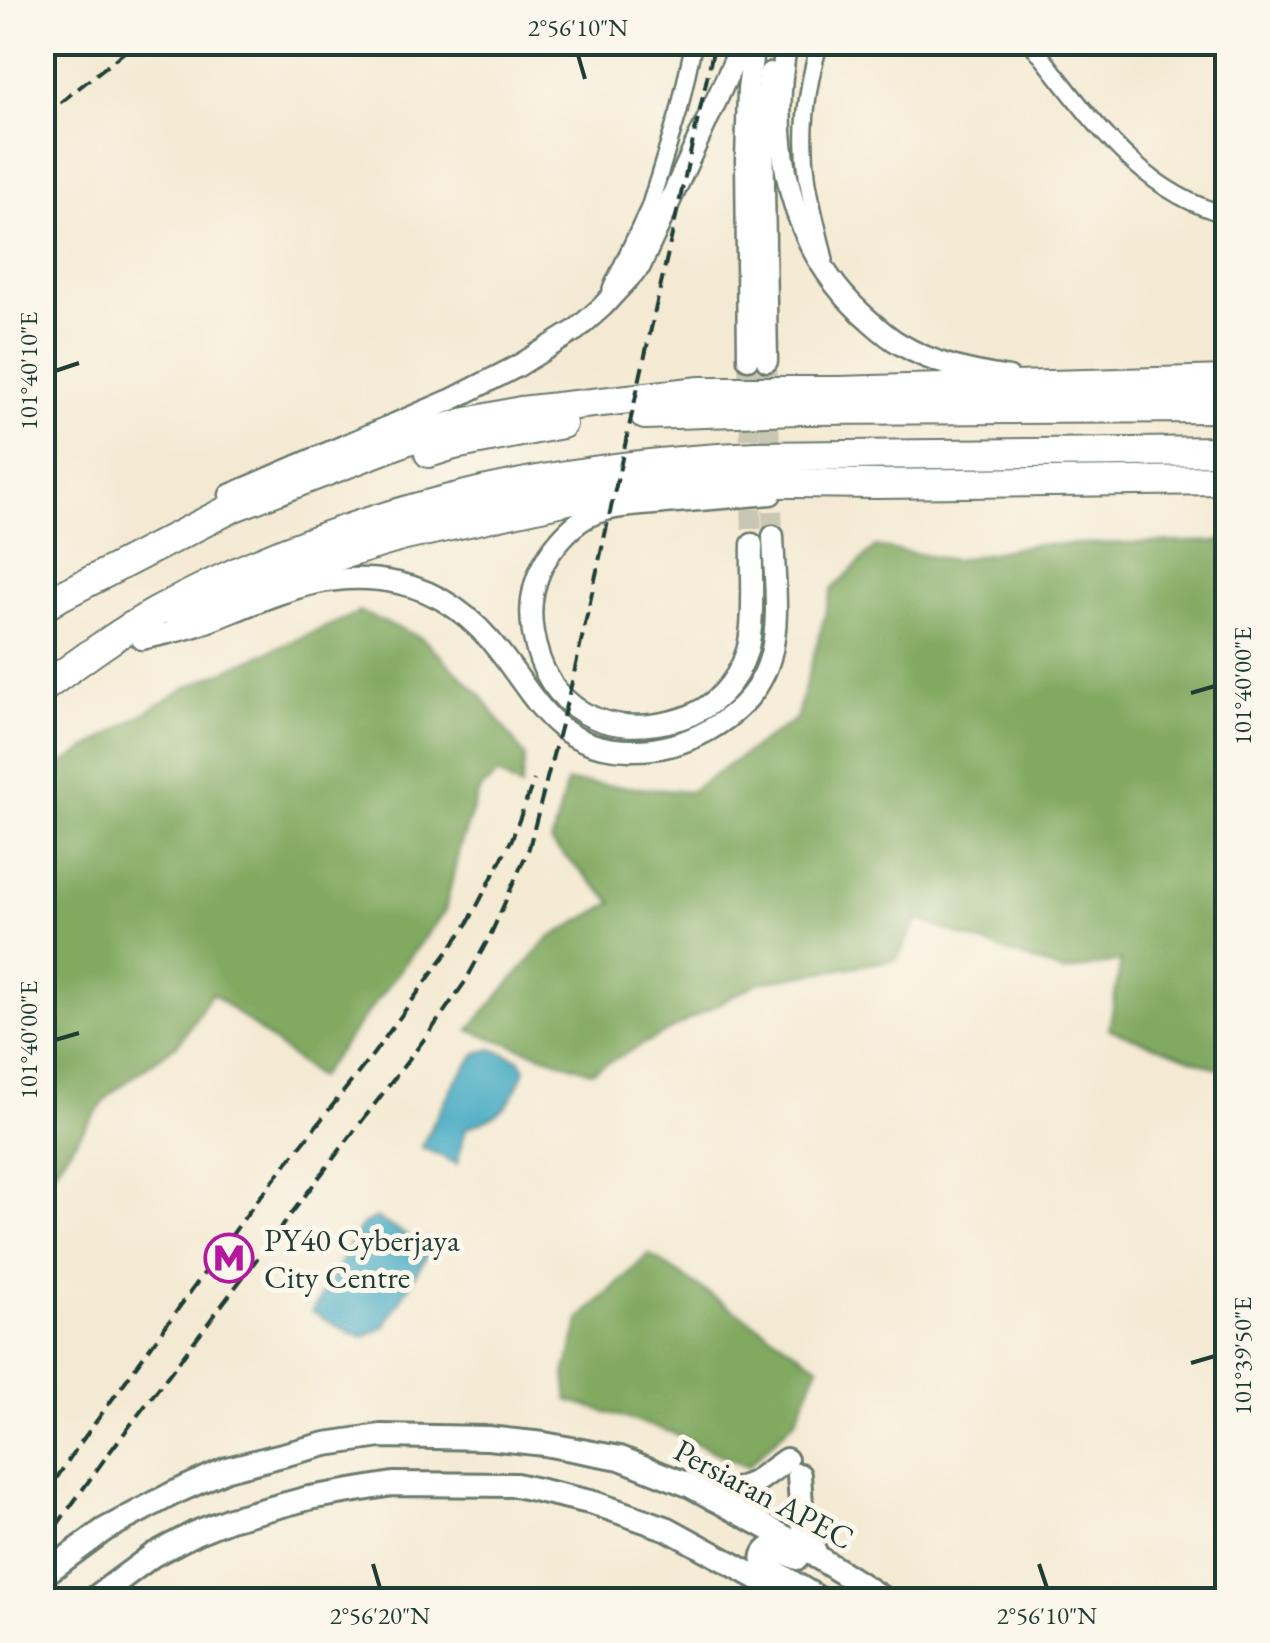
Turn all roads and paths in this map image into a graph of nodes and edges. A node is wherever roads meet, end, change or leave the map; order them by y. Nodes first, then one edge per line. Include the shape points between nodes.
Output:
1 (694, 42) edge
2 (743, 42) edge
3 (754, 42) edge
4 (778, 42) edge
5 (787, 42) edge
6 (820, 42) edge
7 (1030, 42) edge
8 (1228, 216) edge
9 (829, 280) junction
10 (602, 306) junction
11 (1228, 380) edge
12 (1158, 382) junction
13 (1228, 408) edge
14 (1228, 452) edge
15 (1228, 480) edge
16 (877, 484) junction
17 (772, 536) tunnel mouth
18 (752, 544) tunnel mouth
19 (52, 602) edge
20 (42, 619) edge
21 (142, 639) junction
22 (96, 650) junction
23 (42, 689) edge
24 (714, 1498) junction
25 (817, 1557) junction
26 (42, 1576) edge
27 (92, 1600) edge
28 (798, 1600) edge
29 (821, 1600) edge
30 (869, 1600) edge
31 (885, 1600) edge

1 - 10 street via 649,208
2 - 10 street via 640,266
3 - 4 street via 746,160 758,360 764,128
5 - 9 street via 779,132 784,166 802,227
6 - 9 street via 804,140
7 - 8 street via 1110,143 1173,192
9 - 12 street via 898,343 954,368 1006,378
10 - 19 street via 518,366 230,494
11 - 12 highway
12 - 19 highway via 700,391 502,415 408,440 234,507
13 - 20 highway via 668,412 550,425 454,445 324,490 182,546
14 - 22 highway via 740,457 564,474 372,520 268,556
15 - 16 highway
16 - 18 street via 614,508 587,517 569,530 536,580 534,642 552,685 577,710 632,726 688,717 719,699 740,669 750,638
16 - 21 highway via 707,482 604,492 500,513 294,568
17 - 21 street via 775,639 762,682 706,732 646,750 604,748 563,731 462,613 396,582 338,578
21 - 22 highway
22 - 23 highway
24 - 25 main road, Persiaran APEC
24 - 25 main road via 793,1468 802,1521
24 - 26 main road, Persiaran APEC via 620,1458 488,1438 381,1436 227,1469 104,1530
25 - 31 main road, Persiaran APEC
27 - 28 main road via 154,1555 230,1519 393,1484 516,1485 594,1503 668,1529
29 - 30 main road via 765,1566 768,1550 786,1552

